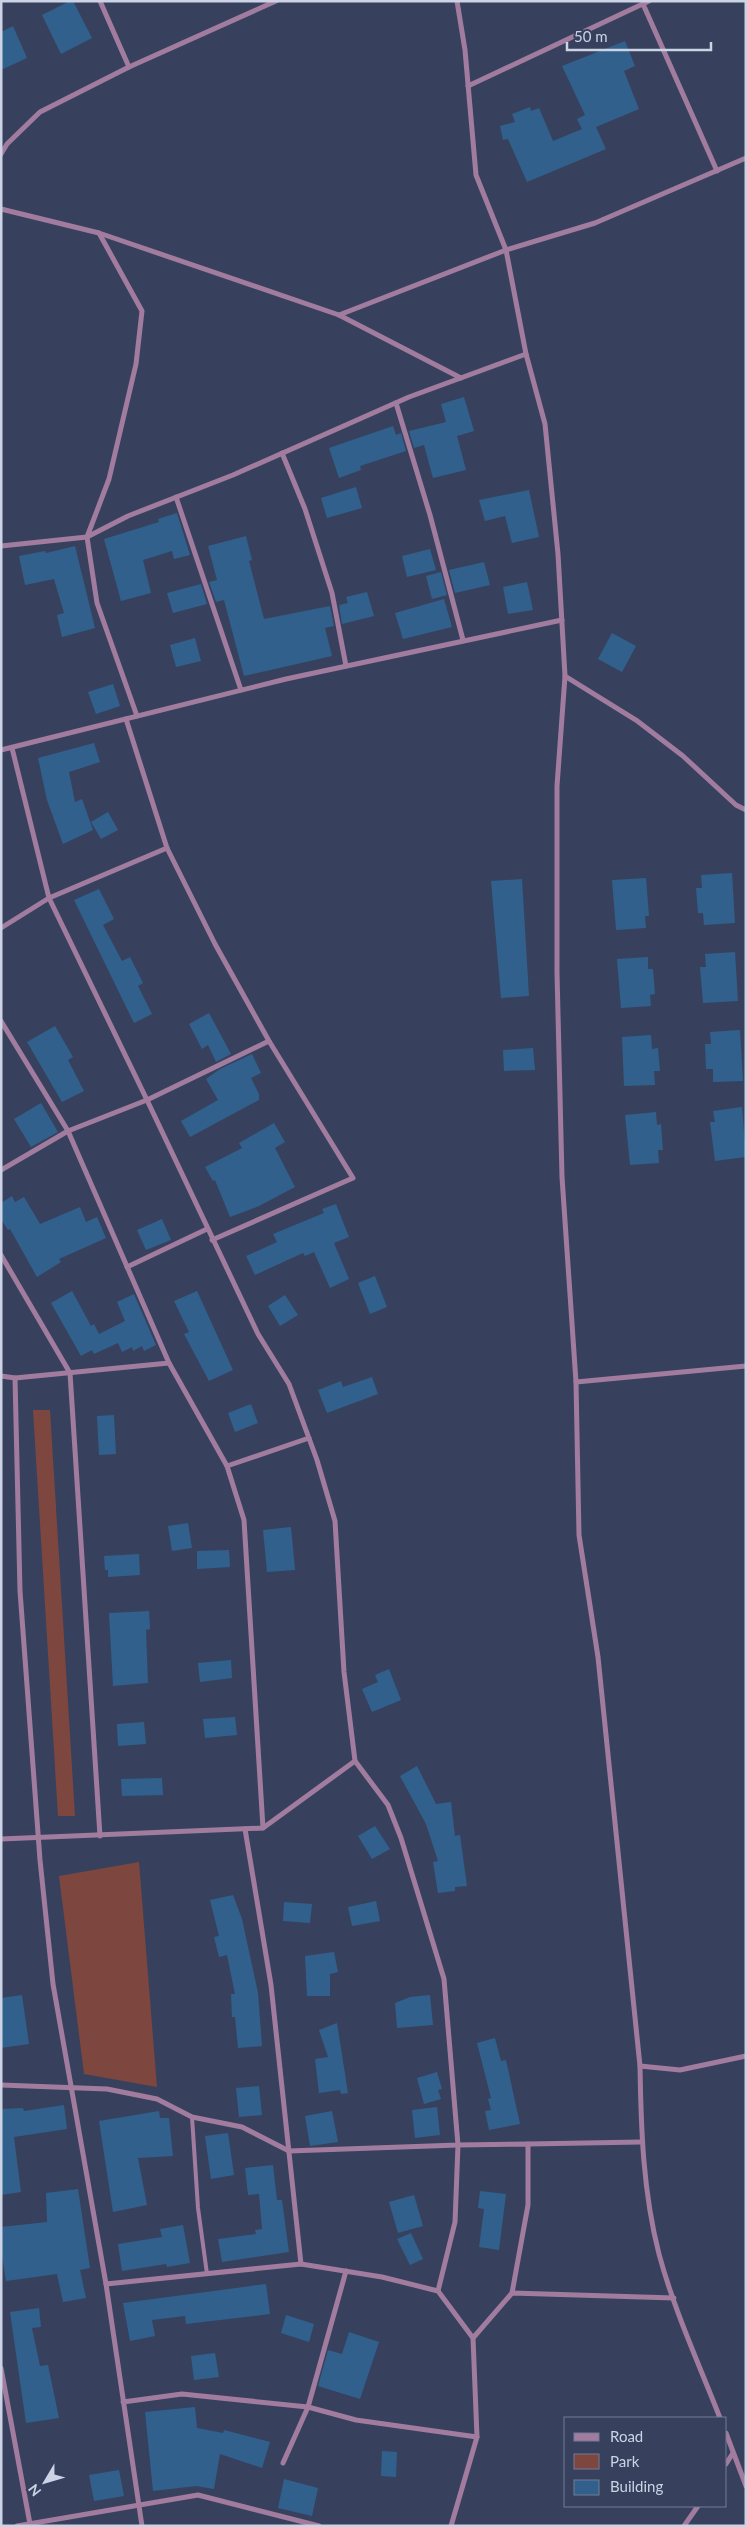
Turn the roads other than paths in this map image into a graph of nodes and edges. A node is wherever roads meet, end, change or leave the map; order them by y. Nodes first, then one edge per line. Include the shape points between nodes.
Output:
1 (100, 1) edge
2 (276, 1) edge
3 (457, 1) edge
4 (649, 1) edge
5 (642, 4) junction
6 (129, 68) junction
7 (468, 86) junction
8 (1, 154) edge
9 (746, 158) edge
10 (717, 171) junction
11 (1, 209) edge
12 (99, 233) junction
13 (506, 250) junction
14 (340, 315) junction
15 (526, 354) junction
16 (461, 378) junction
17 (396, 403) junction
18 (282, 453) junction
19 (176, 497) junction
20 (87, 537) junction
21 (1, 546) edge
22 (562, 620) junction
23 (463, 640) junction
24 (346, 666) junction
25 (566, 676) junction
26 (241, 690) junction
27 (136, 716) junction
28 (126, 719) junction
29 (12, 748) junction
30 (1, 750) edge
31 (746, 810) edge
32 (167, 848) junction
33 (49, 898) junction
34 (1, 928) edge
35 (1, 1021) edge
36 (269, 1041) junction
37 (147, 1100) junction
38 (68, 1132) junction
39 (1, 1170) edge
40 (206, 1229) junction
41 (212, 1240) junction
42 (1, 1256) edge
43 (127, 1267) junction
44 (169, 1363) junction
45 (746, 1366) edge
46 (70, 1373) junction
47 (1, 1376) edge
48 (15, 1378) junction
49 (576, 1382) junction
50 (309, 1438) junction
51 (227, 1466) junction
52 (355, 1761) junction
53 (245, 1828) junction
54 (262, 1828) junction
55 (100, 1836) junction
56 (38, 1837) junction
57 (1, 1839) edge
58 (746, 2056) edge
59 (640, 2066) junction
60 (1, 2085) edge
61 (72, 2086) junction
62 (192, 2118) junction
63 (641, 2142) junction
64 (528, 2144) junction
65 (458, 2146) junction
66 (289, 2151) junction
67 (301, 2264) junction
68 (346, 2271) junction
69 (207, 2274) junction
70 (106, 2284) junction
71 (438, 2291) junction
72 (512, 2293) junction
73 (674, 2298) junction
74 (473, 2338) junction
75 (1, 2368) edge
76 (123, 2402) junction
77 (308, 2407) junction
78 (720, 2417) edge
79 (476, 2437) junction
80 (727, 2437) edge
81 (733, 2453) junction
82 (727, 2462) edge
83 (283, 2463) dead end
84 (746, 2486) edge
85 (139, 2505) junction
86 (697, 2507) edge
87 (30, 2524) junction
88 (17, 2526) edge
89 (142, 2526) edge
90 (319, 2526) edge
91 (451, 2526) edge
92 (684, 2526) edge

1 - 6 street
2 - 6 street
3 - 7 street
4 - 5 street
5 - 7 street
5 - 10 street
6 - 8 street via 40,112
7 - 13 street via 476,175
9 - 10 street
10 - 13 street via 595,223
11 - 12 street
12 - 14 street
12 - 20 street via 142,311 136,364 109,479
13 - 14 street
13 - 15 street
14 - 16 street
15 - 16 street
15 - 22 street via 546,424
16 - 17 street
17 - 18 street
17 - 23 street
18 - 19 street
18 - 24 street via 305,509 332,594
19 - 20 street
19 - 26 street
20 - 21 street
20 - 27 street via 96,603
22 - 23 street
22 - 25 street
23 - 24 street
24 - 26 street
25 - 31 street via 636,720
25 - 49 street via 557,786 557,973 562,1177
26 - 27 street
27 - 28 street
28 - 29 street
28 - 32 street
29 - 30 street
29 - 33 street
32 - 33 street
32 - 36 street
33 - 34 street
33 - 37 street
35 - 38 street
36 - 37 street
36 - 41 street via 354,1178
37 - 38 street
37 - 40 street
38 - 39 street
38 - 43 street
40 - 41 street
40 - 43 street
41 - 50 street via 258,1334 289,1384
42 - 46 street
43 - 44 street
44 - 46 street
44 - 51 street
45 - 49 street
46 - 48 street
46 - 55 street
47 - 48 street
48 - 56 street via 20,1591
49 - 59 street via 579,1535 598,1657
50 - 51 street
50 - 52 street via 334,1521 344,1672
51 - 54 street via 244,1520
52 - 54 street
52 - 65 street via 388,1805 444,1979
53 - 54 street
53 - 55 street
53 - 66 street via 270,1985
55 - 56 street
56 - 57 street
56 - 61 street via 53,1984
58 - 59 street via 680,2070
59 - 63 street
60 - 61 street
61 - 62 street via 157,2099
61 - 70 street
62 - 66 street via 242,2127
62 - 69 lane via 198,2208
63 - 64 street
63 - 73 street via 659,2255
64 - 65 street
64 - 72 street via 528,2205
65 - 66 street
65 - 71 street via 455,2222
66 - 67 street
67 - 68 street
67 - 69 street
68 - 71 street
68 - 77 street
69 - 70 street
70 - 76 street
71 - 74 street
72 - 73 street
72 - 74 street
73 - 78 street
74 - 79 street
75 - 87 street
76 - 77 street via 182,2394
76 - 85 street
77 - 79 street via 356,2420
77 - 83 street
79 - 91 street
80 - 81 street
81 - 82 street
81 - 84 street
85 - 87 street
85 - 89 street
85 - 90 street via 198,2495
86 - 92 street
87 - 88 street

